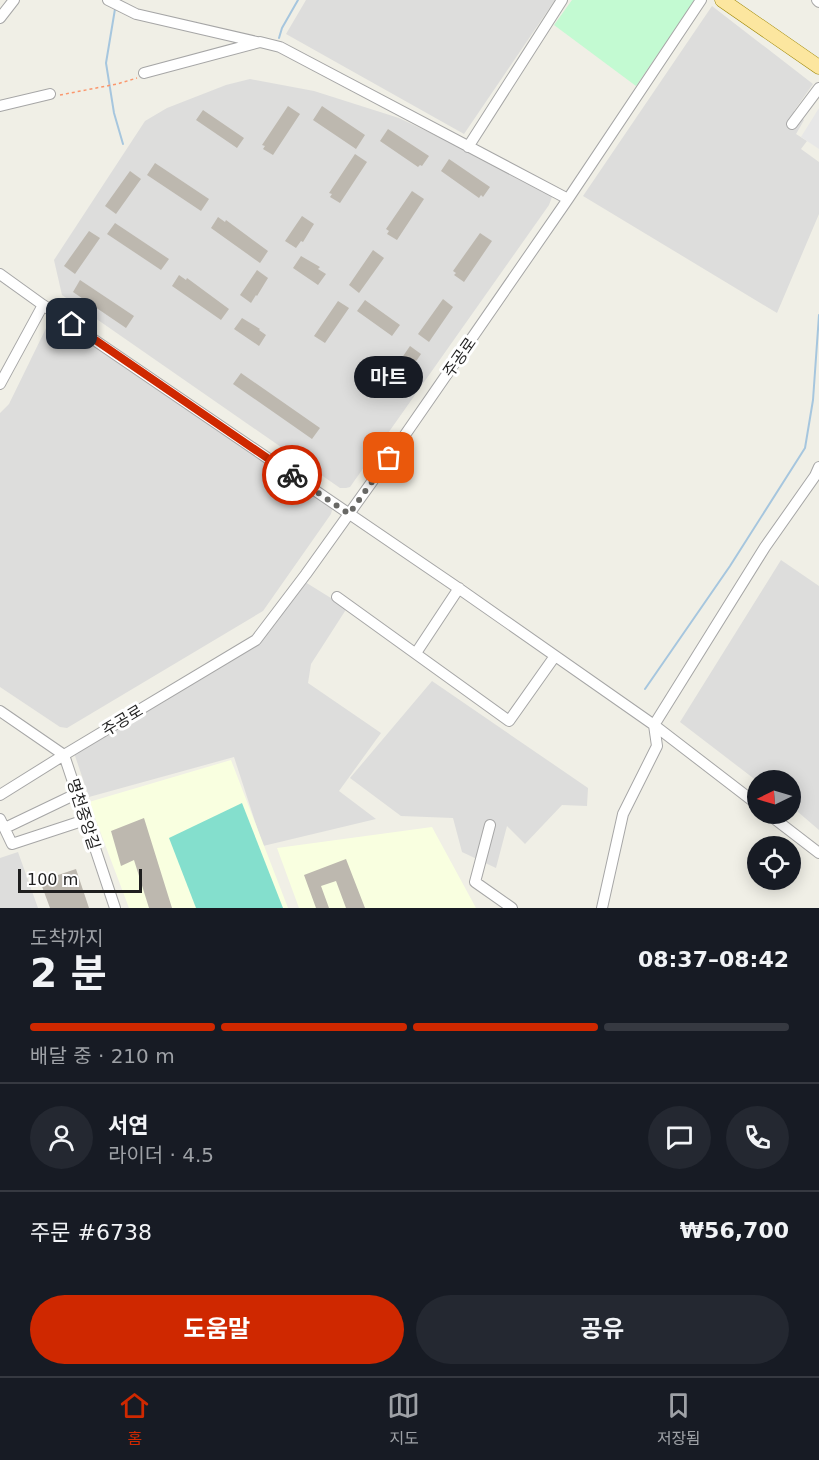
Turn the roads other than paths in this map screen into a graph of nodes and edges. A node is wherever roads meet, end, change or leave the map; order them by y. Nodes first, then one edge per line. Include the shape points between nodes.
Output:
1 (14, 0) edge
2 (108, 0) edge
3 (562, 0) edge
4 (701, 0) edge
5 (722, 0) edge
6 (0, 18) edge
7 (260, 42) junction
8 (819, 67) edge
9 (144, 73) road end
10 (819, 88) edge
11 (51, 94) road end
12 (0, 106) edge
13 (802, 111) junction
14 (813, 117) dead end
15 (792, 124) dead end
16 (468, 147) junction
17 (568, 199) junction
18 (0, 274) edge
19 (43, 305) junction
20 (0, 384) edge
21 (819, 467) edge
22 (349, 514) junction
23 (459, 588) junction
24 (338, 597) dead end
25 (416, 653) junction
26 (555, 656) junction
27 (0, 711) edge
28 (654, 724) junction
29 (64, 754) junction
30 (78, 793) junction
31 (0, 795) edge
32 (747, 796) edge
33 (85, 820) junction
34 (3, 823) edge
35 (781, 824) edge
36 (490, 825) dead end
37 (819, 853) edge
38 (115, 908) edge
39 (512, 908) edge
40 (602, 908) edge

1 - 6 street
2 - 7 street via 126,10
3 - 16 street
4 - 17 street, 주공로
5 - 8 main road
7 - 9 street
7 - 16 street via 280,47
10 - 13 street
11 - 12 street
13 - 14 street
13 - 15 street
16 - 17 street
17 - 22 street, 주공로
18 - 19 street
19 - 20 street
19 - 22 street
21 - 28 street
22 - 23 street
22 - 29 street, 주공로 via 256,640
23 - 25 street
23 - 26 street
24 - 25 street
25 - 26 street via 509,721
26 - 28 street
27 - 29 street
28 - 32 street
28 - 40 street via 657,746 623,814
29 - 30 street, 명천중앙길
29 - 31 street, 주공로
30 - 33 street, 명천중앙길
30 - 34 street
33 - 34 street via 12,844
33 - 38 street, 명천중앙길
35 - 37 street
36 - 39 street via 475,882

